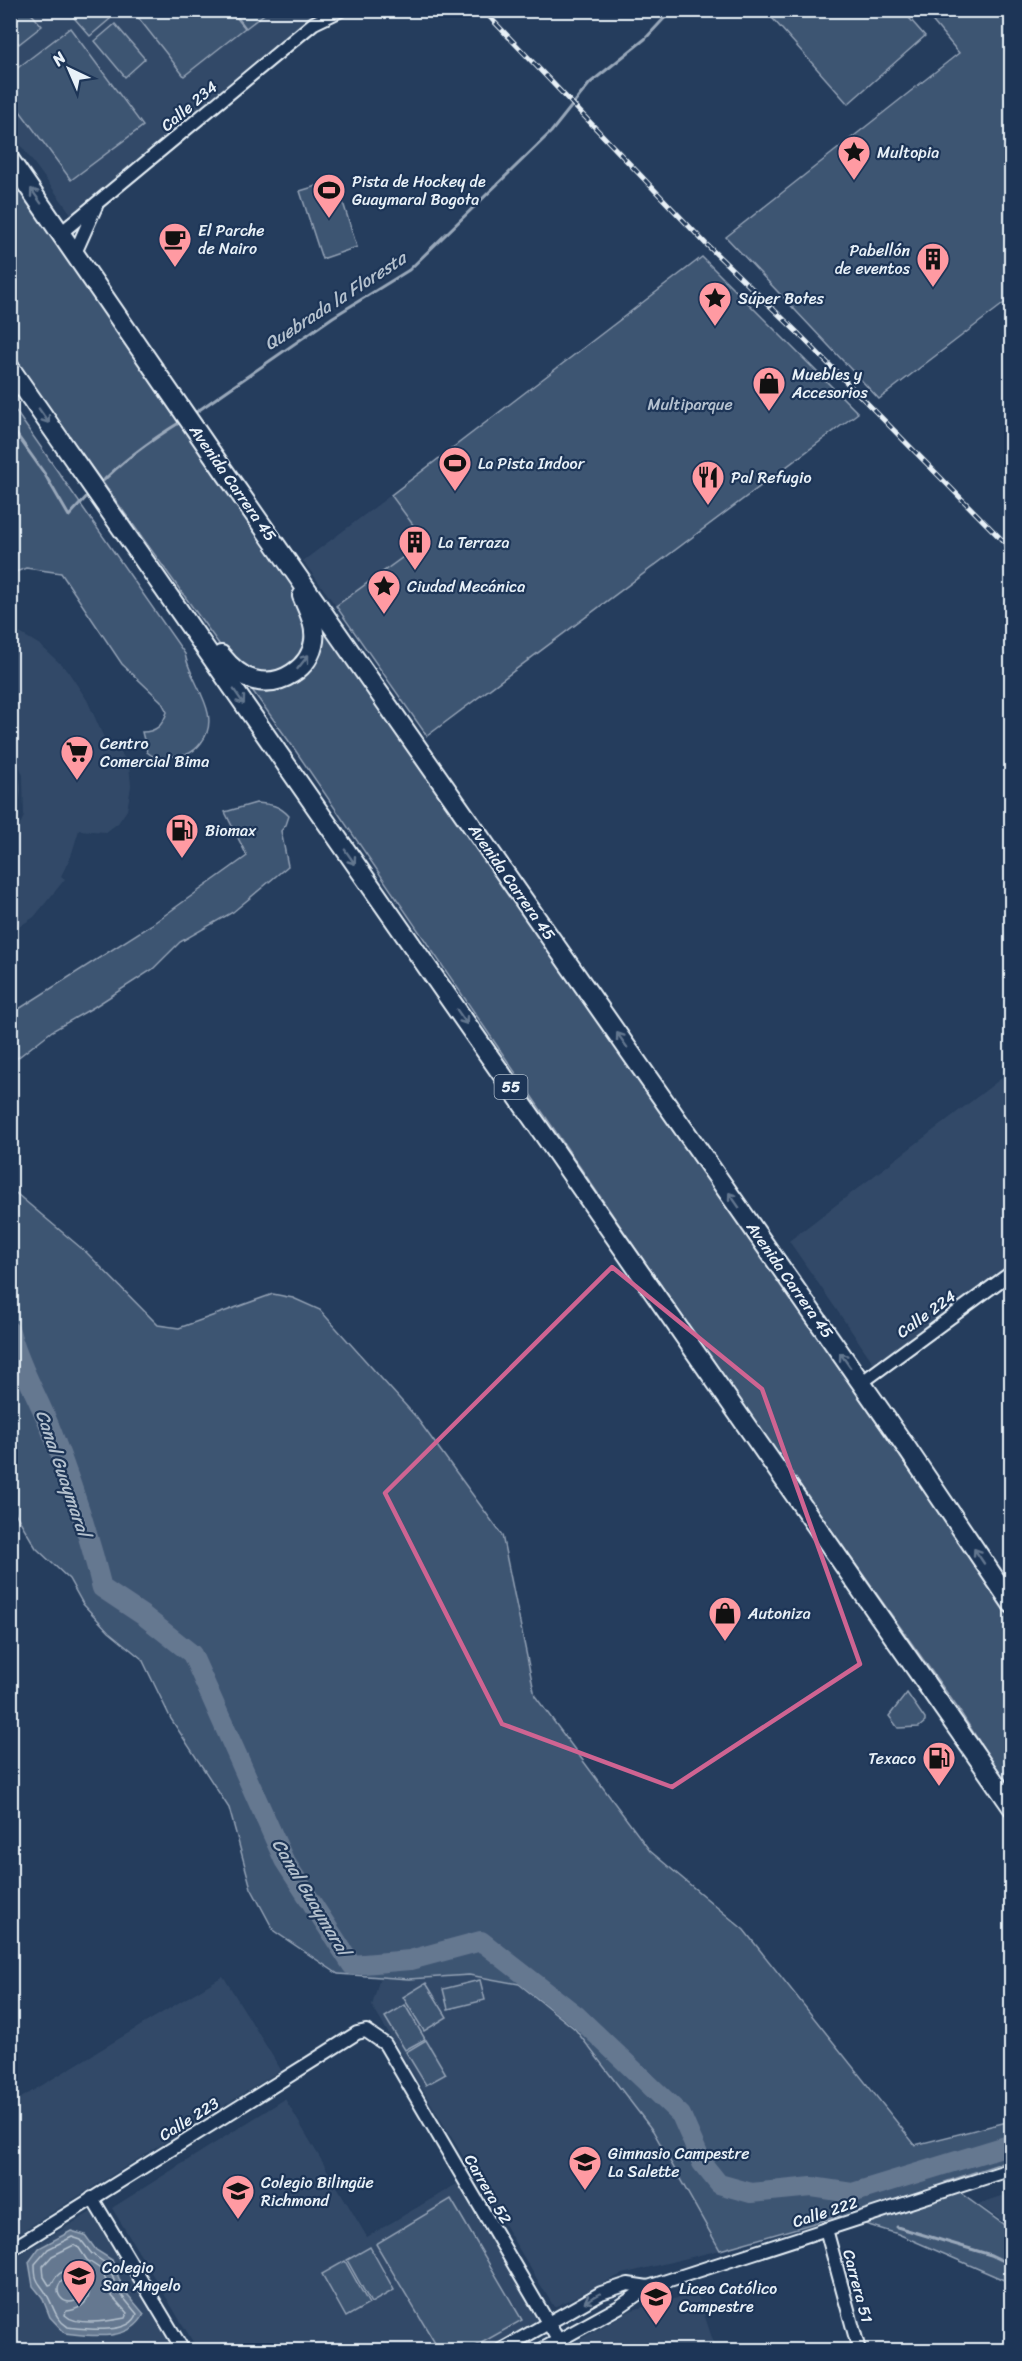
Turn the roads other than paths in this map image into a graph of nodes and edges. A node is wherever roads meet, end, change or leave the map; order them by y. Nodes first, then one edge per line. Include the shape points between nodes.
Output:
1 (341, 10) edge
2 (10, 160) edge
3 (97, 205) junction
4 (62, 232) junction
5 (75, 253) junction
6 (10, 368) edge
7 (266, 531) junction
8 (165, 589) junction
9 (1011, 1272) edge
10 (861, 1383) junction
11 (1011, 1604) edge
12 (1011, 1808) edge
13 (385, 2044) joint
14 (1011, 2169) edge
15 (92, 2198) junction
16 (826, 2229) junction
17 (10, 2250) edge
18 (648, 2287) junction
19 (547, 2323) junction
20 (561, 2345) edge
21 (183, 2350) edge
22 (501, 2350) edge
23 (541, 2350) edge
24 (859, 2350) edge

1 - 3 street, Calle 234 via 314,23
4 -> 2 highway, Avenida Carrera 45
3 - 4 street, Calle 234
3 - 5 street
4 - 5 highway, Avenida Carrera 45
5 - 7 highway, Avenida Carrera 45
6 -> 8 highway, 55
8 -> 7 highway via 235,670 255,680 287,677 306,661 314,631 301,595
10 -> 7 highway, Avenida Carrera 45
8 -> 12 highway, 55
9 - 10 street, Calle 224
11 -> 10 highway, Avenida Carrera 45
13 - 15 street, Calle 223 via 366,2031 357,2033
13 - 19 street, Carrera 52
14 - 16 street, Calle 222
15 - 17 street, Calle 223
15 - 21 street
16 - 18 street, Calle 222
16 - 24 street, Carrera 51
18 -> 19 street, Calle 222 via 628,2284 609,2290
18 - 20 street, Calle 222
19 - 20 street, Carrera 52
19 - 22 street, Calle 222
20 - 23 street, Calle 222

